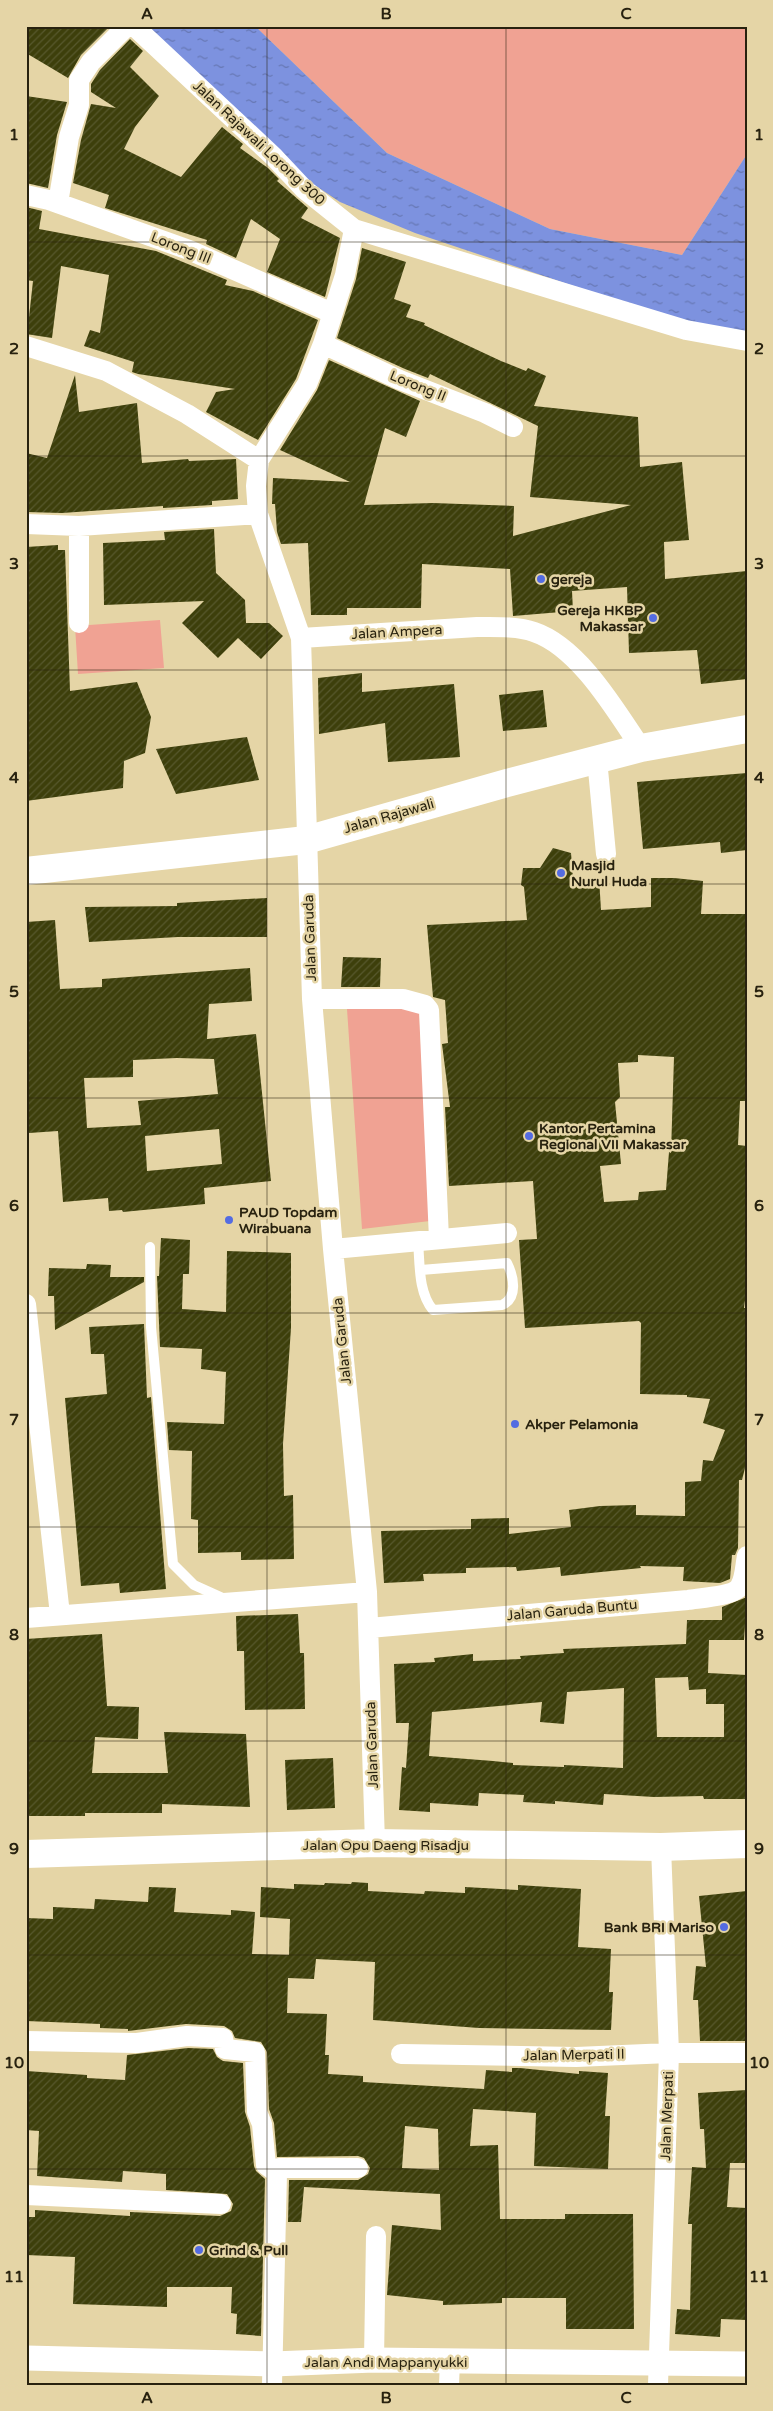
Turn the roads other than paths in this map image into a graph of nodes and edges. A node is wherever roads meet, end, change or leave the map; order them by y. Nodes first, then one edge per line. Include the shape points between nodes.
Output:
1 (127, 26) edge
2 (134, 26) edge
3 (26, 195) edge
4 (58, 203) junction
5 (354, 229) junction
6 (332, 313) junction
7 (747, 341) edge
8 (323, 344) junction
9 (26, 346) edge
10 (513, 427) dead end
11 (259, 460) junction
12 (258, 514) junction
13 (26, 524) edge
14 (79, 526) junction
15 (79, 622) dead end
16 (301, 638) junction
17 (747, 729) edge
18 (642, 748) junction
19 (597, 759) junction
20 (306, 840) junction
21 (606, 854) dead end
22 (26, 871) edge
23 (312, 999) junction
24 (507, 1233) dead end
25 (439, 1239) junction
26 (418, 1241) junction
27 (150, 1247) dead end
28 (333, 1249) junction
29 (421, 1270) junction
30 (26, 1304) edge
31 (33, 1422) edge
32 (747, 1556) edge
33 (366, 1592) junction
34 (232, 1602) junction
35 (60, 1616) junction
36 (26, 1618) edge
37 (369, 1628) junction
38 (375, 1842) junction
39 (747, 1844) edge
40 (661, 1847) junction
41 (26, 1854) edge
42 (26, 2041) edge
43 (669, 2052) junction
44 (747, 2053) edge
45 (401, 2054) dead end
46 (358, 2168) dead end
47 (277, 2173) junction
48 (26, 2196) edge
49 (221, 2204) dead end
50 (376, 2236) dead end
51 (26, 2358) edge
52 (374, 2360) junction
53 (747, 2364) edge
54 (449, 2373) edge
55 (273, 2374) edge
56 (658, 2374) edge

1 - 4 street via 91,62 79,80 78,105
2 - 5 street, Jalan Rajawali Lorong 300 via 274,156 304,189
3 - 4 street, Lorong III
4 - 6 street, Lorong III via 188,250
5 - 6 street via 345,275
5 - 7 street via 686,330
6 - 8 street
8 - 10 street, Lorong II
8 - 11 street via 303,391
9 - 11 street via 106,370 188,414
11 - 12 street via 256,486
12 - 14 street
12 - 16 street
13 - 14 street
14 - 15 street
16 - 18 street, Jalan Ampera via 477,627 506,627 534,632 556,644 593,678
16 - 20 street
17 - 18 main road, Jalan Rajawali
18 - 19 main road, Jalan Rajawali
19 - 20 main road, Jalan Rajawali
19 - 21 street
20 - 22 main road, Jalan Rajawali
20 - 23 street, Jalan Garuda
23 - 25 street via 403,999 425,1004 429,1010
23 - 28 street, Jalan Garuda
24 - 25 street
25 - 26 street
26 - 28 street
26 - 29 lane
27 - 34 lane via 151,1326 173,1564 194,1585
28 - 33 street, Jalan Garuda
29 - 29 lane via 424,1300 432,1310 502,1305 513,1295 512,1272 507,1263
30 - 31 street
31 - 35 street
32 - 37 street, Jalan Garuda Buntu via 740,1588 732,1593 688,1600
33 - 34 street
33 - 37 street, Jalan Garuda
34 - 35 street
35 - 36 street
37 - 38 street, Jalan Garuda
38 - 40 main road, Jalan Opu Daeng Risadju
38 - 41 main road, Jalan Opu Daeng Risadju
39 - 40 main road, Jalan Opu Daeng Risadju
40 - 43 street, Jalan Merpati
42 - 47 street via 137,2043 187,2036 223,2038 226,2049 255,2052 257,2112 262,2124 266,2165
43 - 44 street, Jalan Merpati II
43 - 45 street, Jalan Merpati II via 576,2057
43 - 56 street, Jalan Merpati
46 - 47 street via 279,2168
47 - 55 street
48 - 49 street
50 - 52 street
51 - 55 street, Jalan Andi Mappanyukki
52 - 54 street, Jalan Andi Mappanyukki
52 - 55 street, Jalan Andi Mappanyukki
53 - 56 street, Jalan Andi Mappanyukki
54 - 56 street, Jalan Andi Mappanyukki

